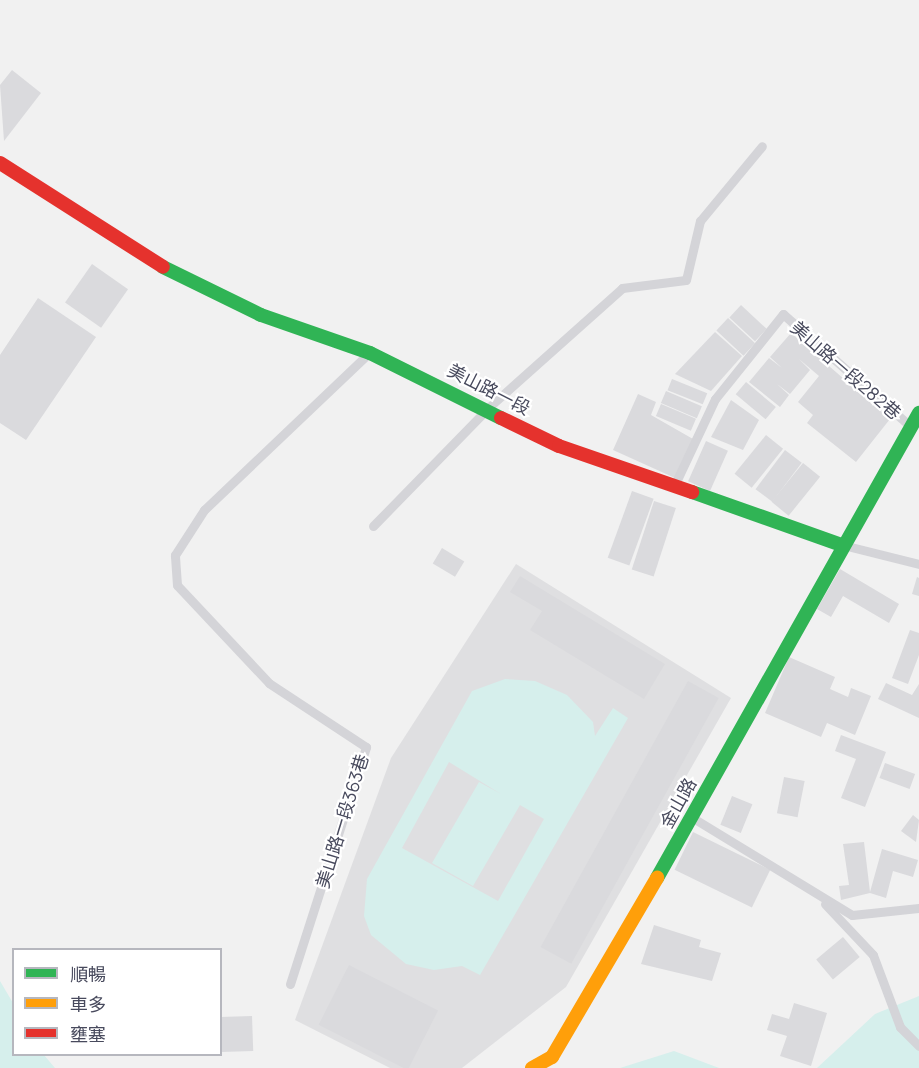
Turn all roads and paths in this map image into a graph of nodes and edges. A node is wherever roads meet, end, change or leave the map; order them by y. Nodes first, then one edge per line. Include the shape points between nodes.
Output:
1 (762, 146) dead end
2 (0, 163) edge
3 (370, 353) junction
4 (488, 408) junction
5 (919, 413) edge
6 (910, 425) junction
7 (674, 486) junction
8 (373, 526) dead end
9 (842, 545) junction
10 (919, 564) edge
11 (691, 817) junction
12 (818, 896) junction
13 (919, 907) edge
14 (290, 984) dead end
15 (919, 1047) edge
16 (532, 1068) edge

1 - 4 lane via 700,221 686,280 622,288
2 - 3 street, 美山路一段 via 143,257 261,315
3 - 4 street, 美山路一段
3 - 14 lane, 美山路一段363巷 via 204,510 175,555 177,585 269,683 366,747
4 - 7 street, 美山路一段 via 559,446
4 - 8 lane
5 - 6 street
6 - 7 lane, 美山路一段282巷 via 783,314 715,399
6 - 9 street
7 - 9 street, 美山路一段
9 - 10 lane
9 - 11 street, 金山路
11 - 12 lane
11 - 16 street, 金山路 via 576,1020 552,1057
12 - 13 lane via 861,916
12 - 15 lane via 873,955 900,1027

